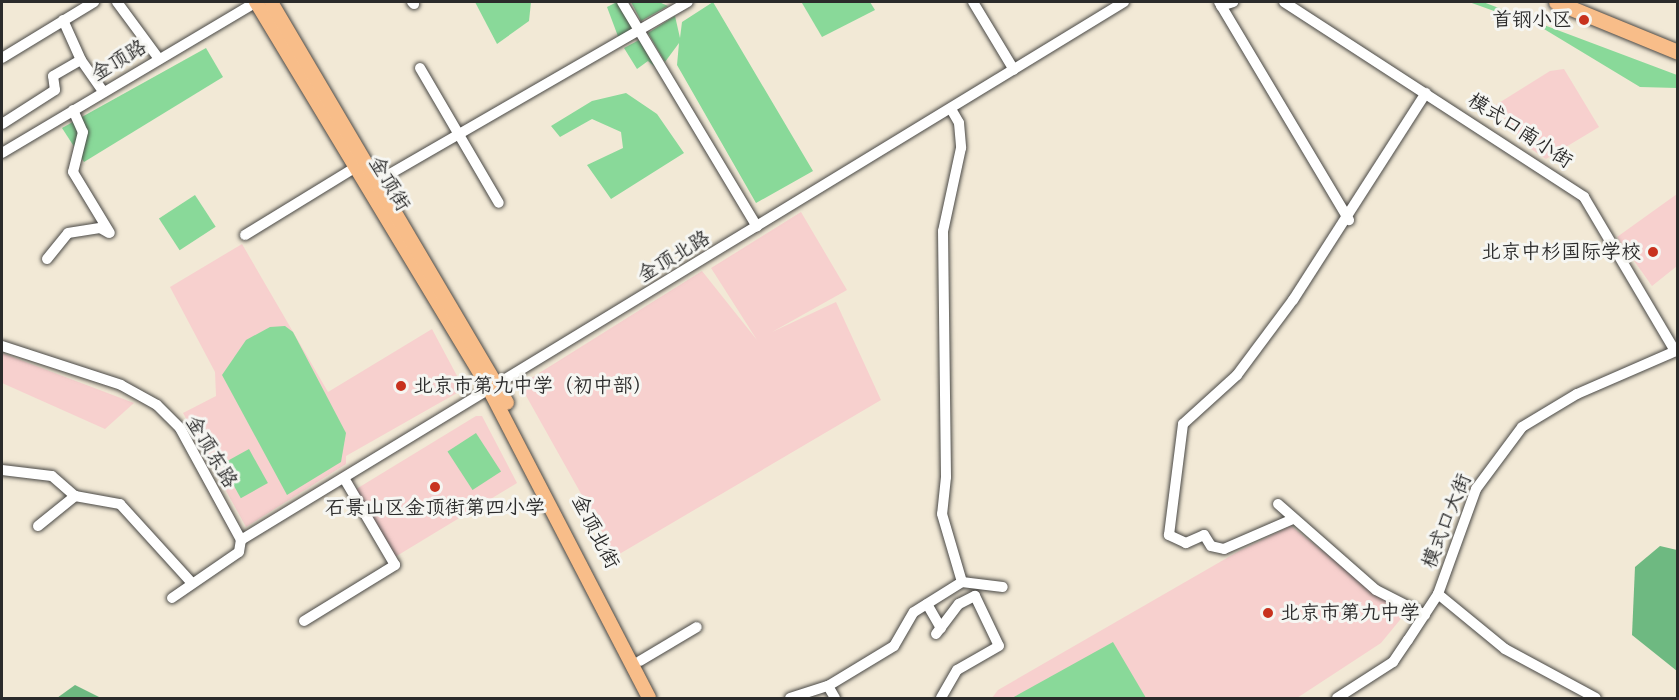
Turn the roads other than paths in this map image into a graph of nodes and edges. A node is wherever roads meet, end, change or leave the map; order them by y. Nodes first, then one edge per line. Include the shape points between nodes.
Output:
1 (94, 2) edge
2 (117, 2) edge
3 (256, 2) edge
4 (271, 2) edge
5 (622, 2) edge
6 (688, 2) edge
7 (973, 2) edge
8 (1124, 2) edge
9 (1233, 2) edge
10 (1284, 2) edge
11 (1556, 2) edge
12 (1581, 2) edge
13 (1220, 4) edge
14 (63, 20) junction
15 (639, 30) junction
16 (1677, 42) edge
17 (1677, 52) edge
18 (2, 58) edge
19 (159, 59) junction
20 (81, 60) junction
21 (420, 68) dead end
22 (1014, 70) junction
23 (103, 92) junction
24 (1426, 93) junction
25 (951, 109) junction
26 (73, 110) junction
27 (2, 124) edge
28 (459, 133) junction
29 (2, 153) edge
30 (356, 167) junction
31 (376, 182) junction
32 (499, 203) dead end
33 (1349, 220) junction
34 (757, 227) junction
35 (245, 235) dead end
36 (47, 259) dead end
37 (2, 346) edge
38 (1676, 351) edge
39 (493, 385) junction
40 (2, 470) edge
41 (344, 478) junction
42 (75, 496) junction
43 (1278, 504) dead end
44 (1293, 519) junction
45 (38, 526) dead end
46 (241, 540) junction
47 (962, 582) junction
48 (192, 583) junction
49 (1003, 587) dead end
50 (1438, 594) junction
51 (172, 598) dead end
52 (927, 604) junction
53 (1425, 615) junction
54 (304, 621) dead end
55 (698, 627) dead end
56 (640, 661) junction
57 (828, 686) junction
58 (649, 699) edge
59 (659, 699) edge
60 (790, 699) edge
61 (835, 699) edge
62 (942, 699) edge
63 (1337, 699) edge
64 (1596, 699) edge

1 - 14 street
2 - 19 street
3 - 19 street, 金顶路
3 - 30 main road, 金顶街
4 - 31 main road, 金顶街
5 - 15 street
6 - 15 street
7 - 22 street
8 - 22 street, 金顶北路
9 - 13 street
10 - 24 street, 模式口南小街
11 - 17 highway
12 - 16 highway
13 - 33 street
14 - 18 street
14 - 20 street
15 - 28 street
15 - 34 street
19 - 23 street, 金顶路
20 - 23 street
20 - 27 street via 53,76 55,90
21 - 28 street
22 - 25 street, 金顶北路
23 - 26 street, 金顶路
24 - 33 street
24 - 38 street, 模式口南小街 via 1584,197
25 - 34 street, 金顶北路
25 - 47 street via 961,148 943,231 946,477 942,514
26 - 29 street, 金顶路
26 - 36 street via 83,132 73,172 110,234 100,228 68,233
28 - 31 street
28 - 32 street
30 - 35 street
30 - 39 main road, 金顶街
31 - 39 main road, 金顶街
33 - 44 street via 1237,375 1183,424 1168,536 1186,543 1204,535 1211,546 1224,549
34 - 39 street, 金顶北路
37 - 46 street, 金顶东路 via 121,385 157,405 180,428
38 - 50 street, 模式口大街 via 1577,394 1522,427 1476,489
39 - 41 street, 金顶北路
39 - 56 main road, 金顶北街
39 - 58 main road, 金顶北街
40 - 42 street via 52,476
41 - 46 street, 金顶北路
41 - 54 street via 395,565
42 - 45 street
42 - 48 street via 120,504
43 - 44 street
44 - 53 street via 1376,590
46 - 48 street via 238,552
47 - 49 street
47 - 52 street
48 - 51 street
50 - 53 street, 模式口大街
50 - 64 street via 1506,649
52 - 57 street via 914,612 894,646
52 - 62 street via 938,631 959,604 975,596 999,646 957,670
53 - 63 street, 模式口大街 via 1393,662
55 - 56 street
56 - 59 main road, 金顶北街
57 - 60 street
57 - 61 street

